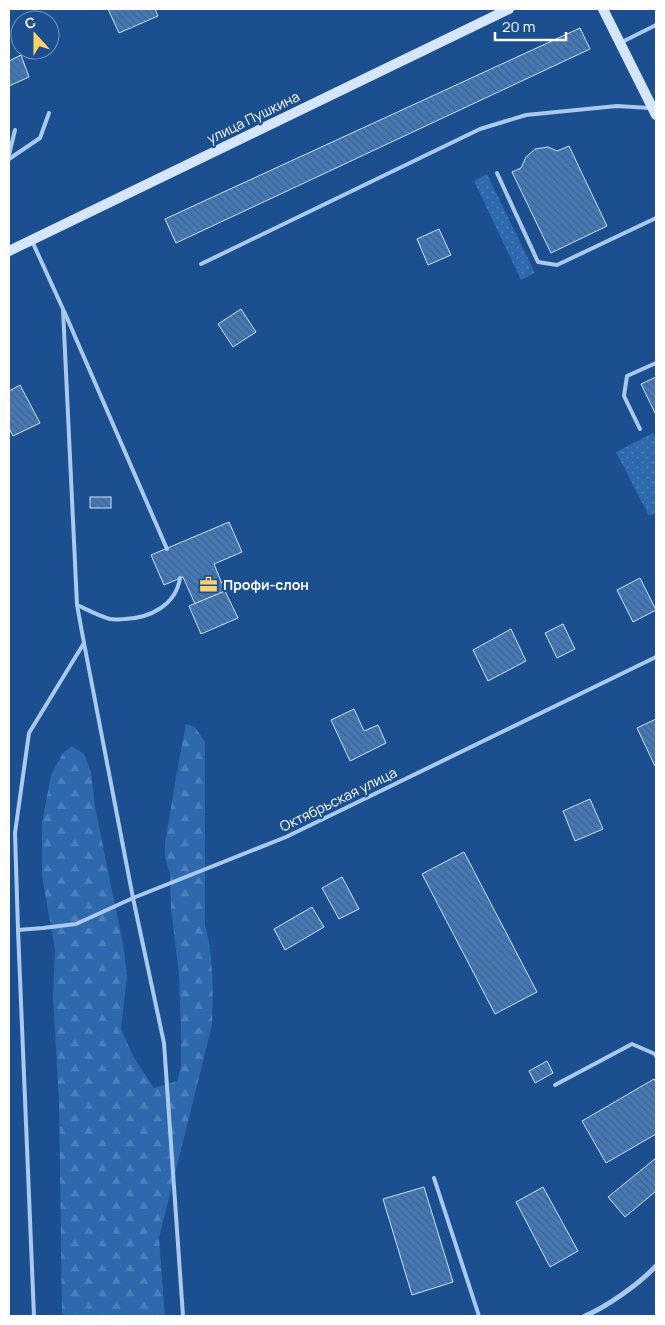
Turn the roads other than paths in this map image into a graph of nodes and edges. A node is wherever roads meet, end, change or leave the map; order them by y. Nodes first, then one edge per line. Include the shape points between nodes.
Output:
1 (509, 9) edge
2 (603, 9) edge
3 (656, 25) edge
4 (620, 43) junction
5 (654, 112) edge
6 (49, 114) dead end
7 (16, 130) dead end
8 (9, 155) edge
9 (9, 159) edge
10 (497, 173) dead end
11 (656, 218) edge
12 (31, 239) junction
13 (9, 251) edge
14 (201, 264) dead end
15 (63, 309) junction
16 (656, 363) edge
17 (640, 428) dead end
18 (167, 549) dead end
19 (180, 578) dead end
20 (77, 605) junction
21 (84, 643) junction
22 (656, 657) edge
23 (133, 898) junction
24 (18, 930) junction
25 (656, 1056) edge
26 (555, 1085) dead end
27 (434, 1178) dead end
28 (656, 1266) edge
29 (34, 1316) edge
30 (183, 1316) edge
31 (480, 1316) edge
32 (586, 1316) edge

1 - 12 main road, улица Пушкина
2 - 4 main road
3 - 4 lane
4 - 5 main road
5 - 14 lane via 618,106 526,116 480,129
6 - 9 lane via 40,138
7 - 8 lane
10 - 11 lane via 538,262 557,265
12 - 13 main road, улица Пушкина
12 - 15 lane
15 - 18 lane
15 - 20 lane
16 - 17 lane via 627,376 624,396
19 - 20 lane via 173,598 161,609 136,618 111,619
20 - 21 lane
21 - 23 lane
21 - 24 lane via 28,734 16,833
22 - 23 lane, Октябрьская улица via 286,837
23 - 24 lane, Октябрьская улица via 76,924
23 - 30 lane via 164,1043
24 - 29 lane
25 - 26 lane via 632,1044
27 - 31 lane
28 - 32 street via 630,1288

